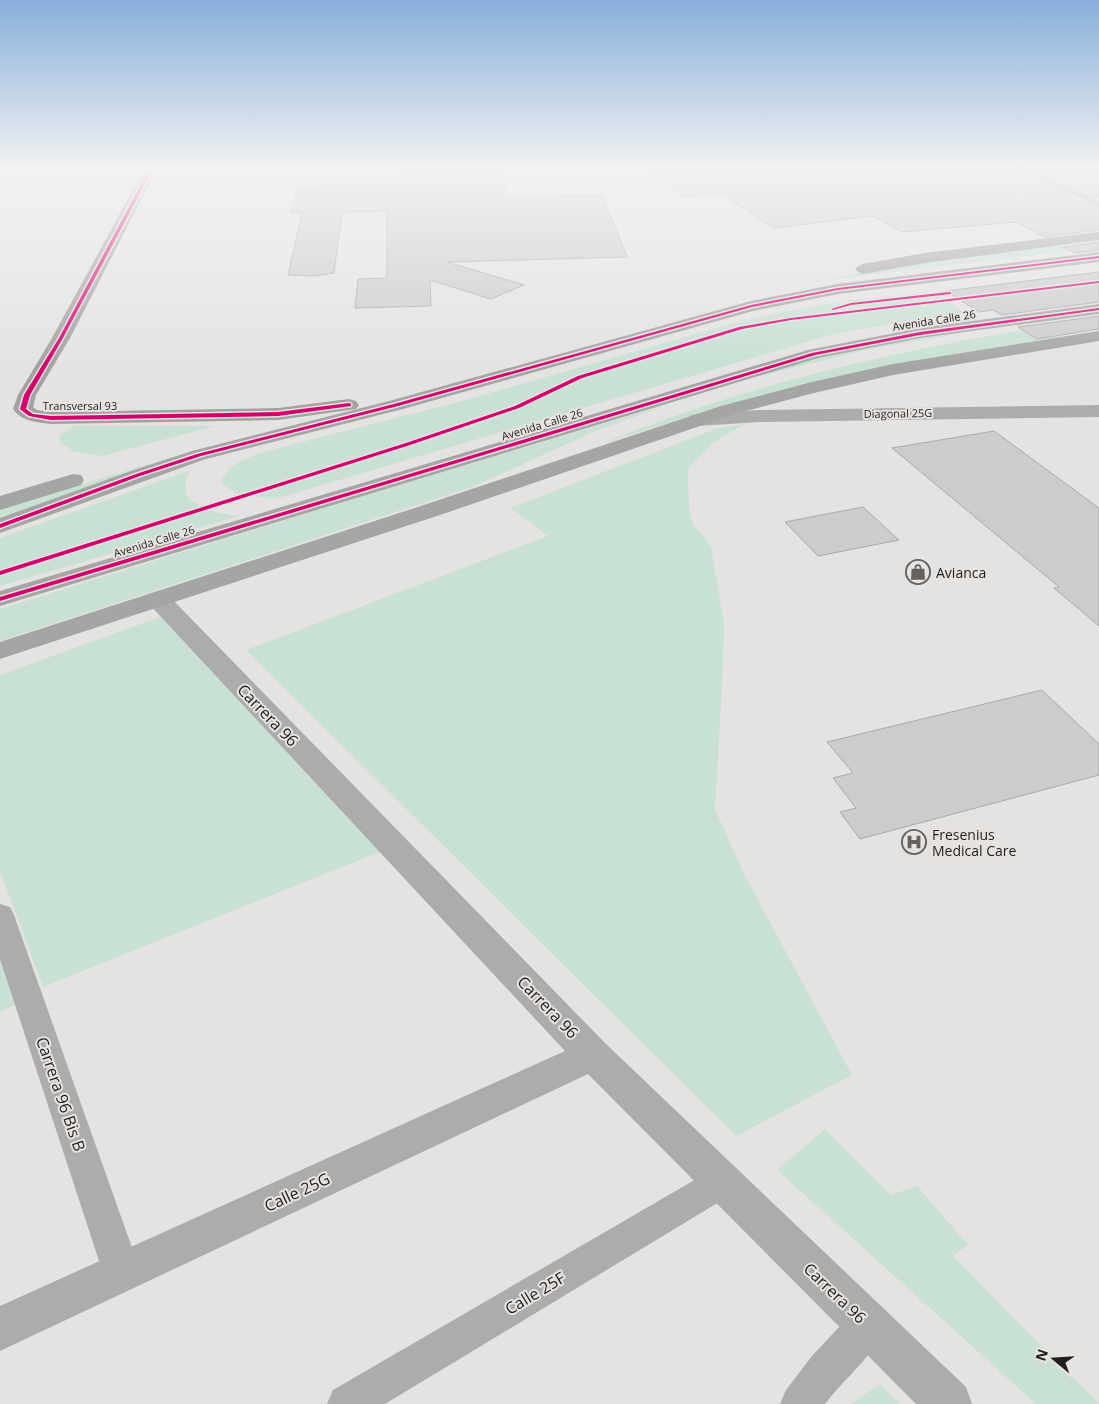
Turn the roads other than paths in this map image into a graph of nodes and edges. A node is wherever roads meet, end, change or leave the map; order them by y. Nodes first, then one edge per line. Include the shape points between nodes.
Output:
1 (115, 237) edge
2 (1095, 237) edge
3 (1099, 257) edge
4 (1099, 309) edge
5 (1099, 336) edge
6 (349, 405) junction
7 (1099, 411) edge
8 (697, 420) junction
9 (0, 503) edge
10 (0, 526) edge
11 (0, 599) edge
12 (158, 599) junction
13 (0, 651) edge
14 (0, 915) edge
15 (593, 1055) junction
16 (722, 1182) junction
17 (122, 1273) junction
18 (868, 1325) junction
19 (0, 1329) edge
20 (347, 1404) edge
21 (800, 1404) edge
22 (949, 1404) edge

1 - 6 main road, Transversal 93 via 27,395 23,409 31,415 51,418 278,414
2 - 6 main road via 924,258 838,274
3 - 10 main road via 838,289 751,306 199,456
4 - 11 main road, Avenida Calle 26 via 935,330 814,354
5 - 8 main road via 848,379
6 - 9 main road via 132,463
7 - 8 street, Diagonal 25G via 769,415
8 - 12 main road
12 - 13 main road
12 - 15 street, Carrera 96
14 - 17 street, Carrera 96 Bis B
15 - 16 street, Carrera 96
15 - 17 street, Calle 25G
16 - 18 street, Carrera 96
16 - 20 street, Calle 25F
17 - 19 street, Calle 25G
18 - 21 street
18 - 22 street, Carrera 96

